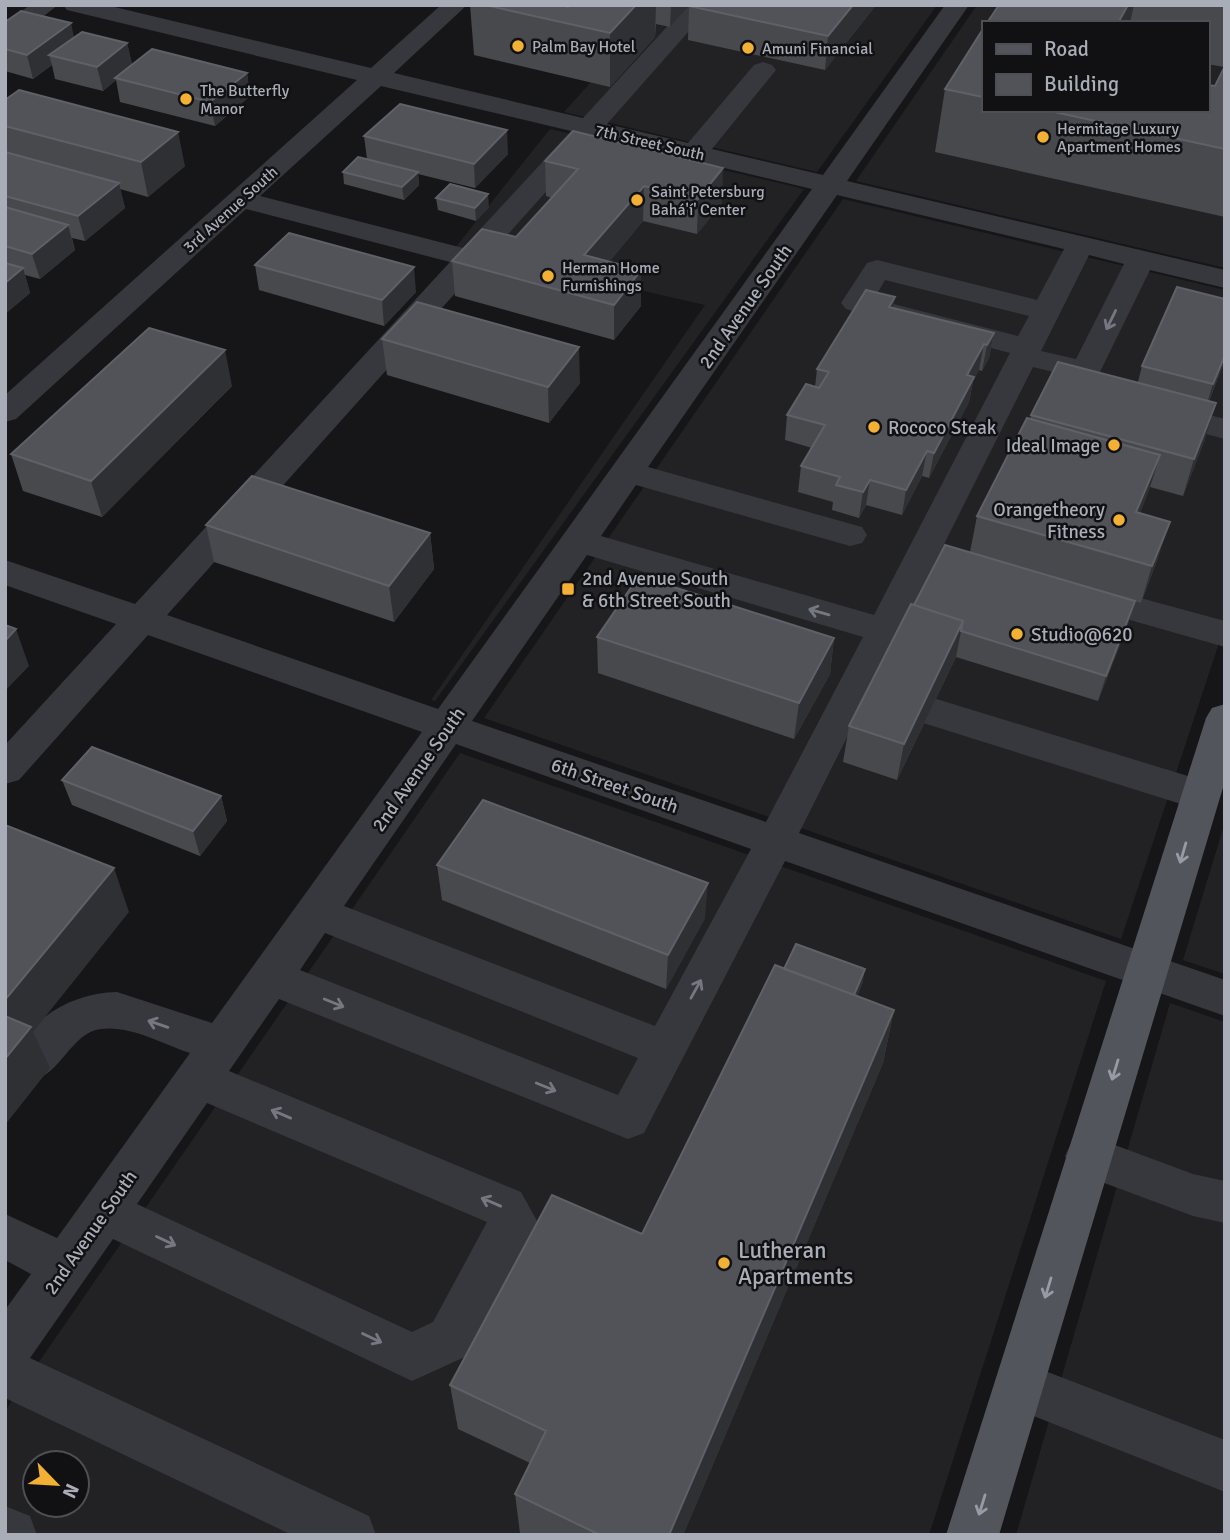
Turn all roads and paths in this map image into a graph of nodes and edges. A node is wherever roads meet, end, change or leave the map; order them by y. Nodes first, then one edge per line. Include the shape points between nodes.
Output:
1 (46, 5) edge
2 (75, 5) edge
3 (454, 5) edge
4 (700, 5) edge
5 (957, 5) edge
6 (5, 34) edge
7 (762, 70) dead end
8 (375, 77) junction
9 (589, 128) junction
10 (694, 153) junction
11 (830, 185) junction
12 (241, 199) junction
13 (1080, 245) junction
14 (470, 259) junction
15 (1141, 259) junction
16 (1225, 279) edge
17 (1047, 311) junction
18 (1022, 360) junction
19 (1093, 396) edge
20 (1132, 405) edge
21 (5, 412) edge
22 (1225, 429) edge
23 (627, 472) junction
24 (850, 535) dead end
25 (579, 541) junction
26 (5, 572) edge
27 (1054, 587) edge
28 (142, 620) junction
29 (884, 631) junction
30 (1225, 634) edge
31 (930, 711) edge
32 (1225, 718) edge
33 (447, 726) junction
34 (5, 770) edge
35 (1200, 795) junction
36 (776, 841) junction
37 (316, 912) junction
38 (1145, 971) junction
39 (271, 977) junction
40 (1225, 998) edge
41 (664, 1049) junction
42 (32, 1060) dead end
43 (211, 1063) junction
44 (1088, 1156) junction
45 (1225, 1202) edge
46 (104, 1212) junction
47 (5, 1236) edge
48 (65, 1267) junction
49 (5, 1352) edge
50 (5, 1372) edge
51 (1019, 1386) junction
52 (1225, 1466) edge
53 (5, 1532) edge
54 (11, 1535) edge
55 (349, 1535) edge
56 (972, 1535) edge

1 - 6 street
2 - 8 street, 7th Street South
3 - 8 street, 3rd Avenue South
4 - 9 street
5 - 11 street, 2nd Avenue South
7 - 10 street
8 - 9 street, 7th Street South
8 - 12 street, 3rd Avenue South
9 - 10 street, 7th Street South
9 - 14 street
10 - 11 street, 7th Street South
11 - 13 street, 7th Street South
11 - 23 street, 2nd Avenue South
12 - 14 street
12 - 21 street, 3rd Avenue South
13 - 15 street, 7th Street South
13 - 17 street
14 - 28 street
15 - 16 street, 7th Street South
15 -> 18 street via 1086,371
17 - 18 street
17 - 18 street via 877,269 856,303
18 - 19 street
18 - 29 street via 937,554
20 - 22 street
23 - 24 street
23 - 25 street, 2nd Avenue South
29 -> 25 street
25 - 33 street, 2nd Avenue South
26 - 28 street, 6th Street South
27 - 30 street
28 - 33 street, 6th Street South
28 - 34 street
29 - 36 street via 866,691
31 - 35 street
32 - 35 main road
33 - 36 street, 6th Street South
33 - 37 street, 2nd Avenue South
35 -> 38 main road
36 - 38 street, 6th Street South
41 -> 36 street
37 - 39 street, 2nd Avenue South
37 - 41 street
38 - 40 street, 6th Street South
38 -> 44 main road
39 -> 41 street via 628,1119
39 - 43 street, 2nd Avenue South
43 -> 42 street via 117,1010 81,1013 66,1022
43 - 46 street, 2nd Avenue South
46 -> 43 street via 412,1357 450,1339 513,1221 504,1207
44 - 45 street via 1193,1195
44 -> 51 main road
46 - 48 street, 2nd Avenue South
47 - 48 street
48 - 49 street, 2nd Avenue South
50 - 55 street
51 - 52 street
51 -> 56 main road
53 - 54 street

